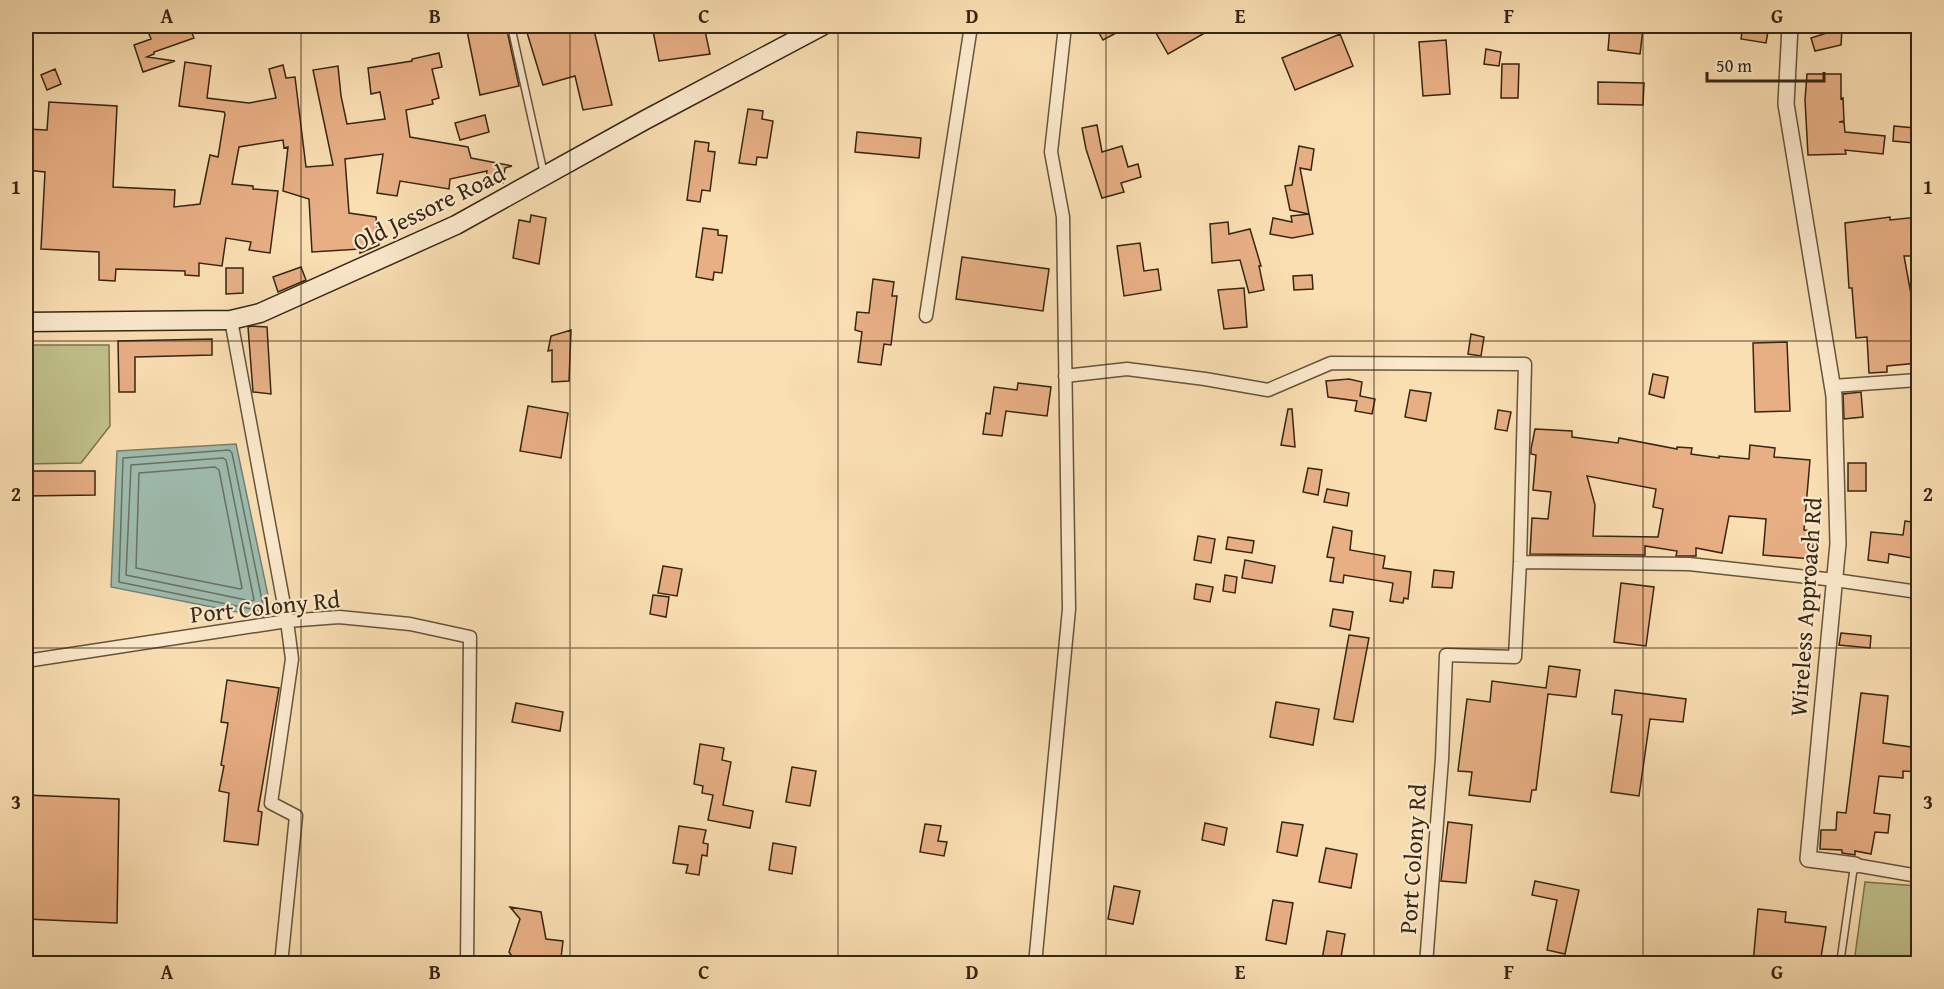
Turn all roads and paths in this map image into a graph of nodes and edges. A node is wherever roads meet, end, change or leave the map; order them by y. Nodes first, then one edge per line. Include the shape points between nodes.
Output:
1 (511, 26) edge
2 (822, 26) edge
3 (971, 26) edge
4 (1065, 26) edge
5 (1790, 26) edge
6 (545, 176) junction
7 (926, 316) dead end
8 (231, 320) junction
9 (26, 322) edge
10 (1065, 376) junction
11 (1918, 380) edge
12 (1833, 386) junction
13 (1520, 562) junction
14 (1835, 580) junction
15 (1918, 592) edge
16 (287, 621) junction
17 (26, 661) edge
18 (1855, 866) junction
19 (1918, 876) edge
20 (281, 963) edge
21 (467, 963) edge
22 (1035, 963) edge
23 (1426, 963) edge
24 (1840, 963) edge

1 - 6 lane
2 - 6 main road, Old Jessore Road
3 - 7 street
4 - 10 street via 1051,152 1063,217
5 - 12 street, Wireless Approach Rd via 1786,104
6 - 8 main road, Old Jessore Road via 446,230 260,313
8 - 9 main road, Old Jessore Road
8 - 16 street
10 - 13 street via 1127,369 1268,390 1331,363 1525,364
10 - 22 street via 1069,609
11 - 12 street
12 - 14 street, Wireless Approach Rd via 1838,544
13 - 14 street via 1689,564
13 - 23 street, Port Colony Rd via 1515,657 1446,655
14 - 15 street
14 - 18 street, Wireless Approach Rd via 1808,859
16 - 17 street, Port Colony Rd
16 - 20 street via 292,659 271,803 296,816
16 - 21 street, Port Colony Rd via 339,617 410,624 470,637
18 - 19 street
18 - 24 lane

